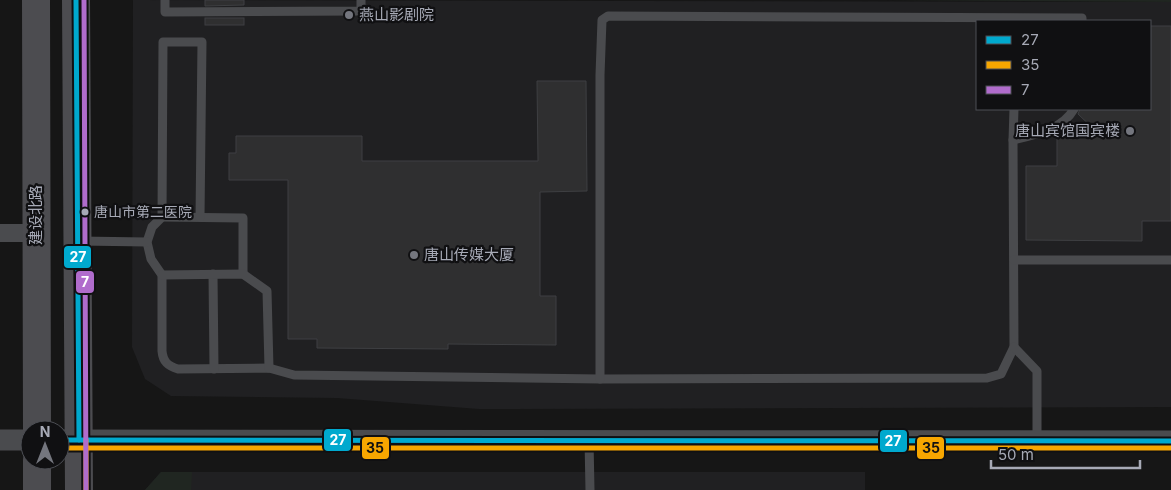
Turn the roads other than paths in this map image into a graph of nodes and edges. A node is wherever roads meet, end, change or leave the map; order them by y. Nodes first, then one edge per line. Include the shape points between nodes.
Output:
1 (36, 0) edge
2 (76, 0) edge
3 (165, 0) edge
4 (361, 0) edge
5 (1015, 19) edge
6 (1082, 20) edge
7 (1014, 110) edge
8 (1073, 110) edge
9 (1013, 140) junction
10 (162, 217) junction
11 (200, 217) junction
12 (0, 233) edge
13 (36, 233) junction
14 (77, 241) junction
15 (147, 242) junction
16 (1014, 260) junction
17 (1171, 260) edge
18 (162, 274) junction
19 (213, 274) junction
20 (243, 274) junction
21 (1014, 347) junction
22 (269, 368) junction
23 (214, 369) junction
24 (600, 379) junction
25 (38, 420) edge
26 (70, 420) edge
27 (0, 440) edge
28 (20, 440) edge
29 (70, 440) edge
30 (589, 440) junction
31 (1037, 440) junction
32 (1171, 441) edge
33 (70, 446) edge
34 (37, 470) edge
35 (37, 490) edge
36 (78, 490) edge
37 (590, 490) edge

1 - 13 main road, 建设北路
2 - 14 main road
3 - 4 lane via 165,12 361,11
5 - 6 lane
5 - 24 lane via 608,16 602,20
7 - 9 lane
8 - 9 lane via 1068,119 1041,133
9 - 16 lane
10 - 11 lane
10 - 11 lane via 163,42 202,42
10 - 15 lane via 152,228
11 - 20 lane via 243,218
12 - 13 street
13 - 25 main road, 建设北路
14 - 15 lane
14 - 26 main road
15 - 18 lane via 150,259
16 - 17 lane
16 - 21 lane
18 - 19 lane
18 - 23 lane via 163,360 178,369
19 - 20 lane
19 - 23 lane
20 - 22 lane via 267,291
21 - 24 lane via 1001,374 987,378
21 - 31 lane via 1037,371
22 - 23 lane
22 - 24 lane via 294,375
27 - 28 street
29 - 30 street
30 - 31 street
30 - 37 lane
31 - 32 street
33 - 36 main road
34 - 35 main road

